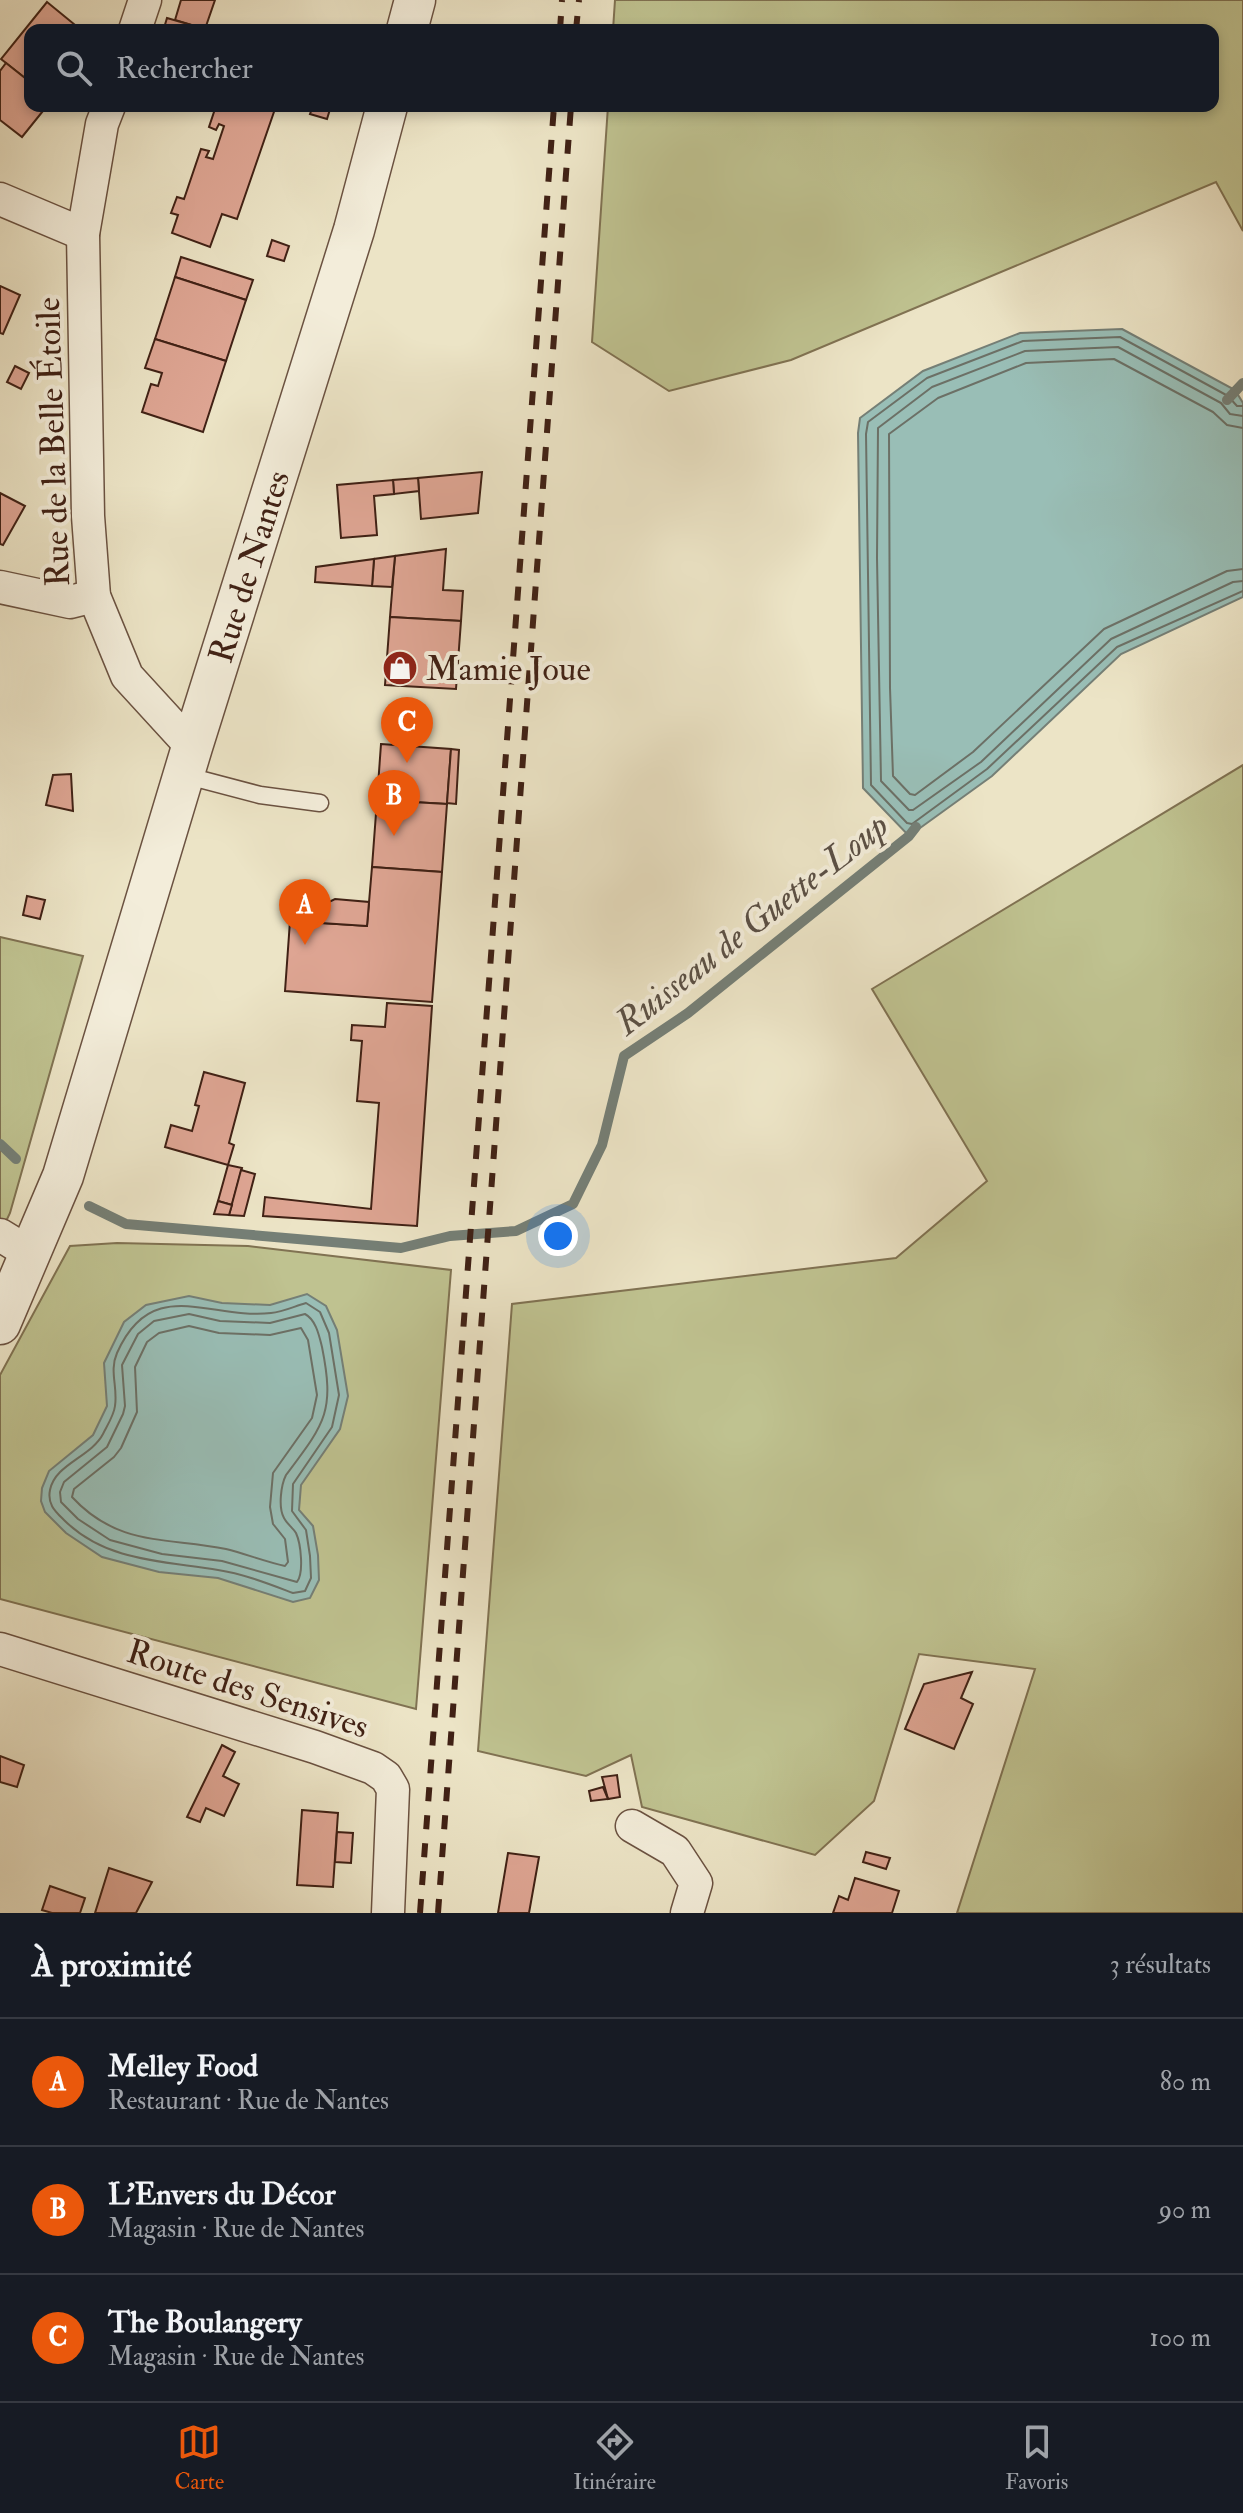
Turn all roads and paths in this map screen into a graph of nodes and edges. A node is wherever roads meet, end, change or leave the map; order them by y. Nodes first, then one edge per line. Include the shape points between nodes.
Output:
1 (145, 0) edge
2 (415, 0) edge
3 (137, 24) edge
4 (409, 24) edge
5 (107, 112) edge
6 (385, 112) edge
7 (0, 199) edge
8 (83, 234) junction
9 (0, 587) edge
10 (94, 596) junction
11 (188, 761) junction
12 (320, 803) dead end
13 (16, 1245) edge
14 (0, 1324) edge
15 (0, 1649) edge
16 (632, 1826) dead end
17 (388, 1913) edge
18 (687, 1913) edge

1 - 3 street
2 - 4 street
5 - 8 street, Rue de la Belle Étoile
6 - 11 street, Rue de Nantes via 354,230
7 - 8 street
8 - 10 street, Rue de la Belle Étoile
9 - 10 street via 70,602
10 - 11 street, Rue de la Belle Étoile via 127,676
11 - 12 lane via 260,795
11 - 13 street, Rue de Nantes via 63,1176
13 - 14 street, Rue de Nantes
15 - 17 street, Route des Sensives via 373,1768 393,1789
16 - 18 street via 675,1851 696,1883

